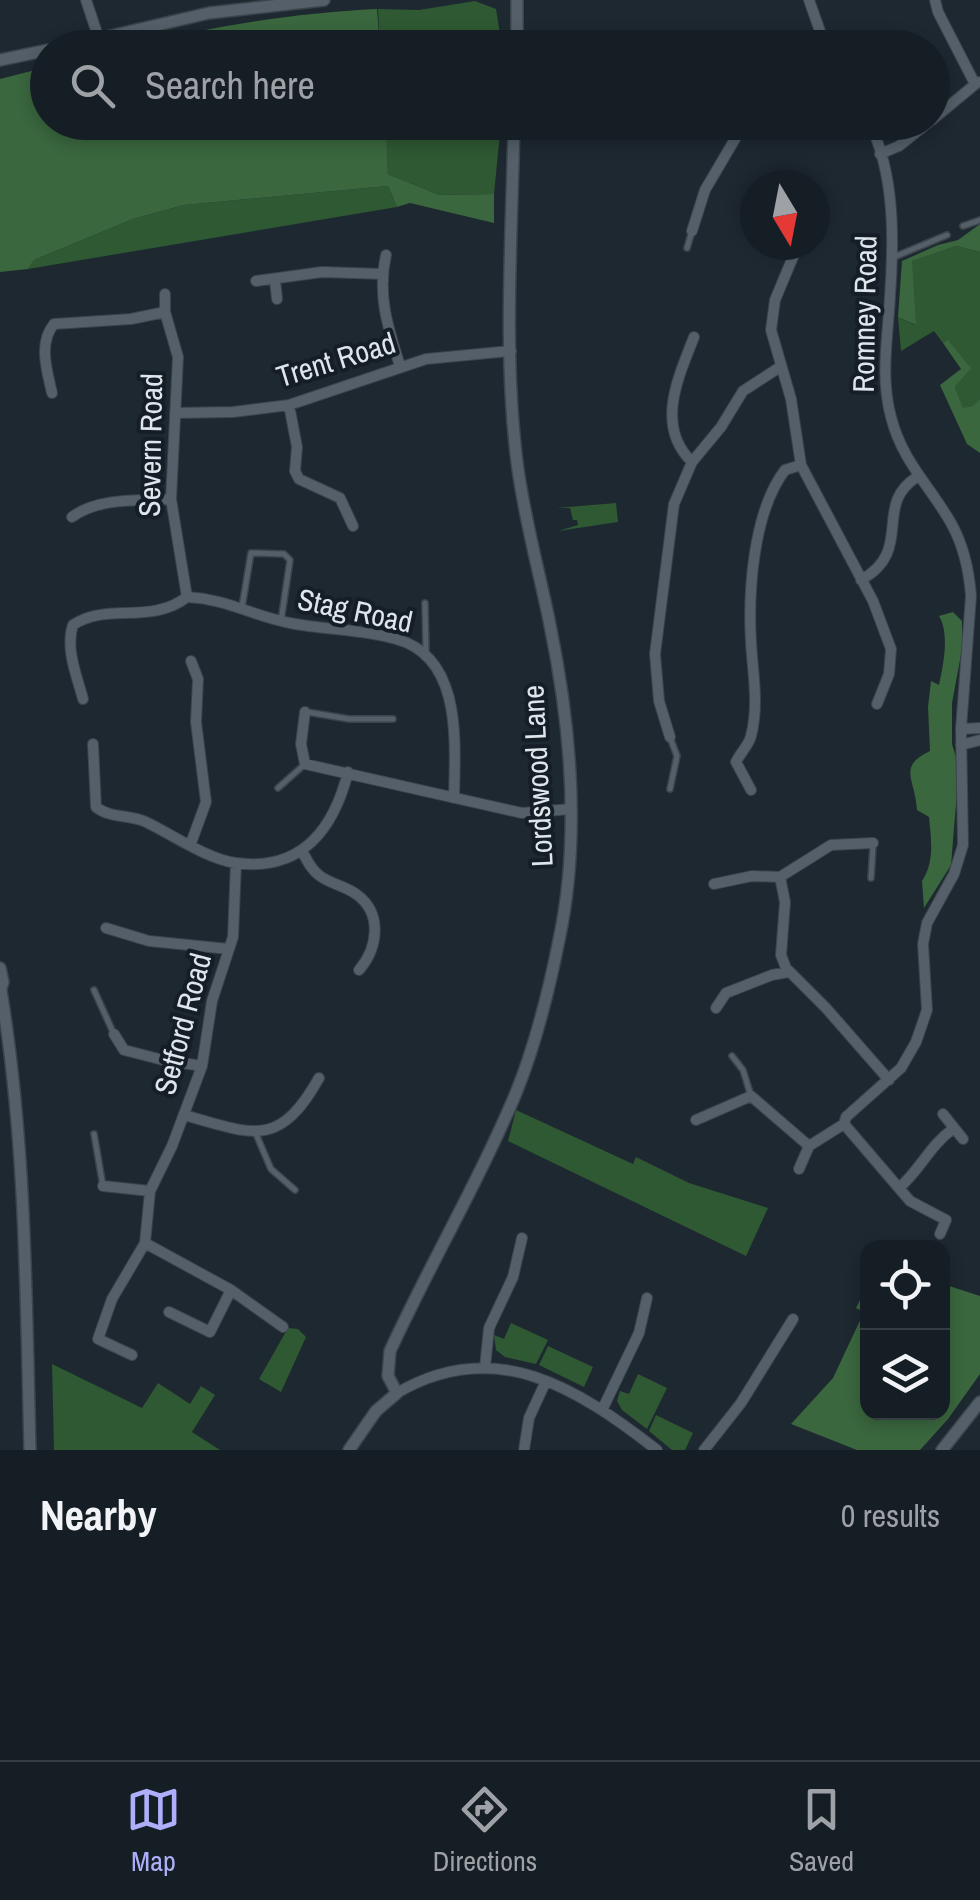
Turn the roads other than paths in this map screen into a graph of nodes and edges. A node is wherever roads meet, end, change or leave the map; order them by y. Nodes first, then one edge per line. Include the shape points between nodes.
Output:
1 (86, 0) edge
2 (324, 0) edge
3 (517, 0) edge
4 (809, 0) edge
5 (936, 0) edge
6 (296, 1) edge
7 (97, 30) edge
8 (138, 30) edge
9 (517, 30) edge
10 (819, 30) edge
11 (948, 30) edge
12 (950, 33) edge
13 (30, 54) edge
14 (0, 60) edge
15 (978, 82) edge
16 (950, 105) edge
17 (514, 140) edge
18 (734, 140) edge
19 (875, 140) edge
20 (907, 140) edge
21 (880, 154) junction
22 (980, 220) edge
23 (963, 226) dead end
24 (692, 231) joint
25 (947, 236) dead end
26 (686, 248) dead end
27 (386, 255) dead end
28 (891, 258) junction
29 (791, 260) edge
30 (382, 274) junction
31 (275, 280) junction
32 (256, 281) dead end
33 (165, 294) dead end
34 (277, 299) dead end
35 (165, 312) junction
36 (694, 336) dead end
37 (511, 351) junction
38 (400, 366) junction
39 (780, 367) junction
40 (52, 394) dead end
41 (289, 404) junction
42 (174, 413) junction
43 (692, 462) junction
44 (801, 465) junction
45 (917, 477) junction
46 (171, 499) junction
47 (72, 517) dead end
48 (353, 526) dead end
49 (861, 580) junction
50 (187, 598) junction
51 (425, 602) dead end
52 (242, 607) junction
53 (280, 621) junction
54 (426, 654) junction
55 (191, 661) dead end
56 (83, 699) dead end
57 (878, 704) dead end
58 (304, 712) joint
59 (393, 719) dead end
60 (980, 728) edge
61 (960, 729) junction
62 (670, 737) joint
63 (980, 740) edge
64 (93, 744) dead end
65 (962, 744) junction
66 (304, 764) junction
67 (348, 772) junction
68 (278, 788) dead end
69 (670, 789) dead end
70 (752, 790) dead end
71 (454, 798) junction
72 (570, 809) junction
73 (874, 843) joint
74 (190, 844) junction
75 (302, 851) junction
76 (236, 863) junction
77 (780, 876) junction
78 (870, 878) dead end
79 (714, 884) dead end
80 (106, 928) dead end
81 (229, 949) junction
82 (0, 968) edge
83 (359, 970) dead end
84 (788, 972) junction
85 (94, 990) dead end
86 (0, 991) edge
87 (716, 1008) dead end
88 (114, 1034) joint
89 (0, 1035) edge
90 (5, 1054) edge
91 (732, 1056) dead end
92 (202, 1066) junction
93 (318, 1078) dead end
94 (889, 1080) junction
95 (751, 1096) junction
96 (943, 1114) dead end
97 (184, 1115) junction
98 (696, 1120) dead end
99 (844, 1124) junction
100 (954, 1128) junction
101 (94, 1134) dead end
102 (256, 1134) junction
103 (963, 1140) dead end
104 (809, 1146) junction
105 (798, 1169) dead end
106 (103, 1186) joint
107 (899, 1188) junction
108 (295, 1190) dead end
109 (150, 1191) junction
110 (940, 1234) dead end
111 (522, 1238) dead end
112 (145, 1243) junction
113 (230, 1290) junction
114 (646, 1298) dead end
115 (169, 1312) dead end
116 (792, 1319) dead end
117 (284, 1327) dead end
118 (132, 1355) dead end
119 (485, 1366) junction
120 (546, 1382) junction
121 (397, 1393) junction
122 (980, 1402) edge
123 (602, 1408) junction
124 (30, 1450) edge
125 (349, 1450) edge
126 (524, 1450) edge
127 (657, 1450) edge
128 (704, 1450) edge
129 (942, 1450) edge

1 - 7 street
2 - 6 street
3 - 9 street
4 - 10 street
5 - 11 street
6 - 8 street
12 - 15 street
13 - 14 street
15 - 16 street
17 - 37 street, Lordswood Lane
18 - 24 street via 705,190
19 - 21 street, Romney Road
20 - 21 street
21 - 28 street, Romney Road
22 - 23 lane
24 - 26 lane
25 - 28 lane
27 - 30 street
28 - 45 street, Romney Road via 884,381 890,417
29 - 39 street via 774,300 771,330
30 - 31 street via 330,271
30 - 38 street via 383,312
31 - 32 street
31 - 34 street
33 - 35 street, Severn Road
35 - 40 street via 54,324 45,344
35 - 42 street, Severn Road via 178,357
36 - 43 street via 672,411 675,442
37 - 38 street, Trent Road
37 - 72 street, Lordswood Lane via 517,463 560,680
38 - 41 street, Trent Road
39 - 43 street via 743,392
39 - 44 street
41 - 42 street, Trent Road
41 - 48 street via 295,472 340,498
42 - 46 street, Severn Road
43 - 62 street via 674,504 656,632 659,701
44 - 49 street
44 - 70 street via 786,470 767,504 752,576 756,698 751,738 736,762
45 - 49 street via 897,496 883,565
45 - 61 street, Romney Road via 952,524 968,568
46 - 47 street via 108,503
46 - 50 street, Severn Road
49 - 57 street via 892,649
50 - 52 street, Stag Road
50 - 56 street via 154,613 90,618 73,626 71,654
51 - 54 lane
52 - 53 street, Stag Road
52 - 53 lane via 251,553 284,554 290,560
53 - 54 street, Stag Road via 400,640
54 - 71 street, Stag Road via 445,684 452,714
55 - 74 street via 198,679 206,802
58 - 59 lane
58 - 66 street
60 - 61 street
61 - 65 street, Romney Road
62 - 69 lane via 676,756
63 - 65 street
64 - 74 street via 96,807
65 - 94 street, Romney Road via 963,845 925,932 927,1010 910,1055
66 - 67 street
66 - 68 lane
67 - 71 street
67 - 75 street via 331,820
71 - 72 street via 522,813
72 - 121 street, Lordswood Lane via 560,940 531,1046 516,1092 390,1351 388,1376
73 - 77 street via 831,844
73 - 78 lane
74 - 76 street
75 - 76 street
75 - 83 street via 319,876 368,906 375,938
76 - 81 street, Setford Road
77 - 79 street
77 - 84 street
80 - 81 street via 150,941
81 - 92 street, Setford Road
82 - 86 street
84 - 87 street via 726,993
84 - 94 street
85 - 88 lane
86 - 90 street
88 - 92 street via 124,1050
89 - 90 street
90 - 124 street via 26,1294
91 - 95 lane
92 - 97 street, Setford Road
93 - 102 street via 292,1114
94 - 99 street, Romney Road
95 - 98 street
95 - 104 street
96 - 100 street
97 - 102 street
97 - 109 street, Setford Road
99 - 104 street, Romney Road
99 - 107 street
100 - 103 street
100 - 107 street
101 - 106 lane
102 - 108 lane via 271,1169
104 - 105 street
106 - 109 street
107 - 110 street via 946,1220
109 - 112 street, Setford Road
111 - 119 street via 513,1277 488,1328
112 - 113 street
112 - 118 street, Setford Road via 93,1336
113 - 115 street via 210,1332
113 - 117 street
114 - 123 street via 639,1333
116 - 128 street
119 - 120 street
119 - 121 street via 420,1379
120 - 123 street
120 - 126 street via 528,1418
121 - 125 street
122 - 129 street
123 - 127 street

